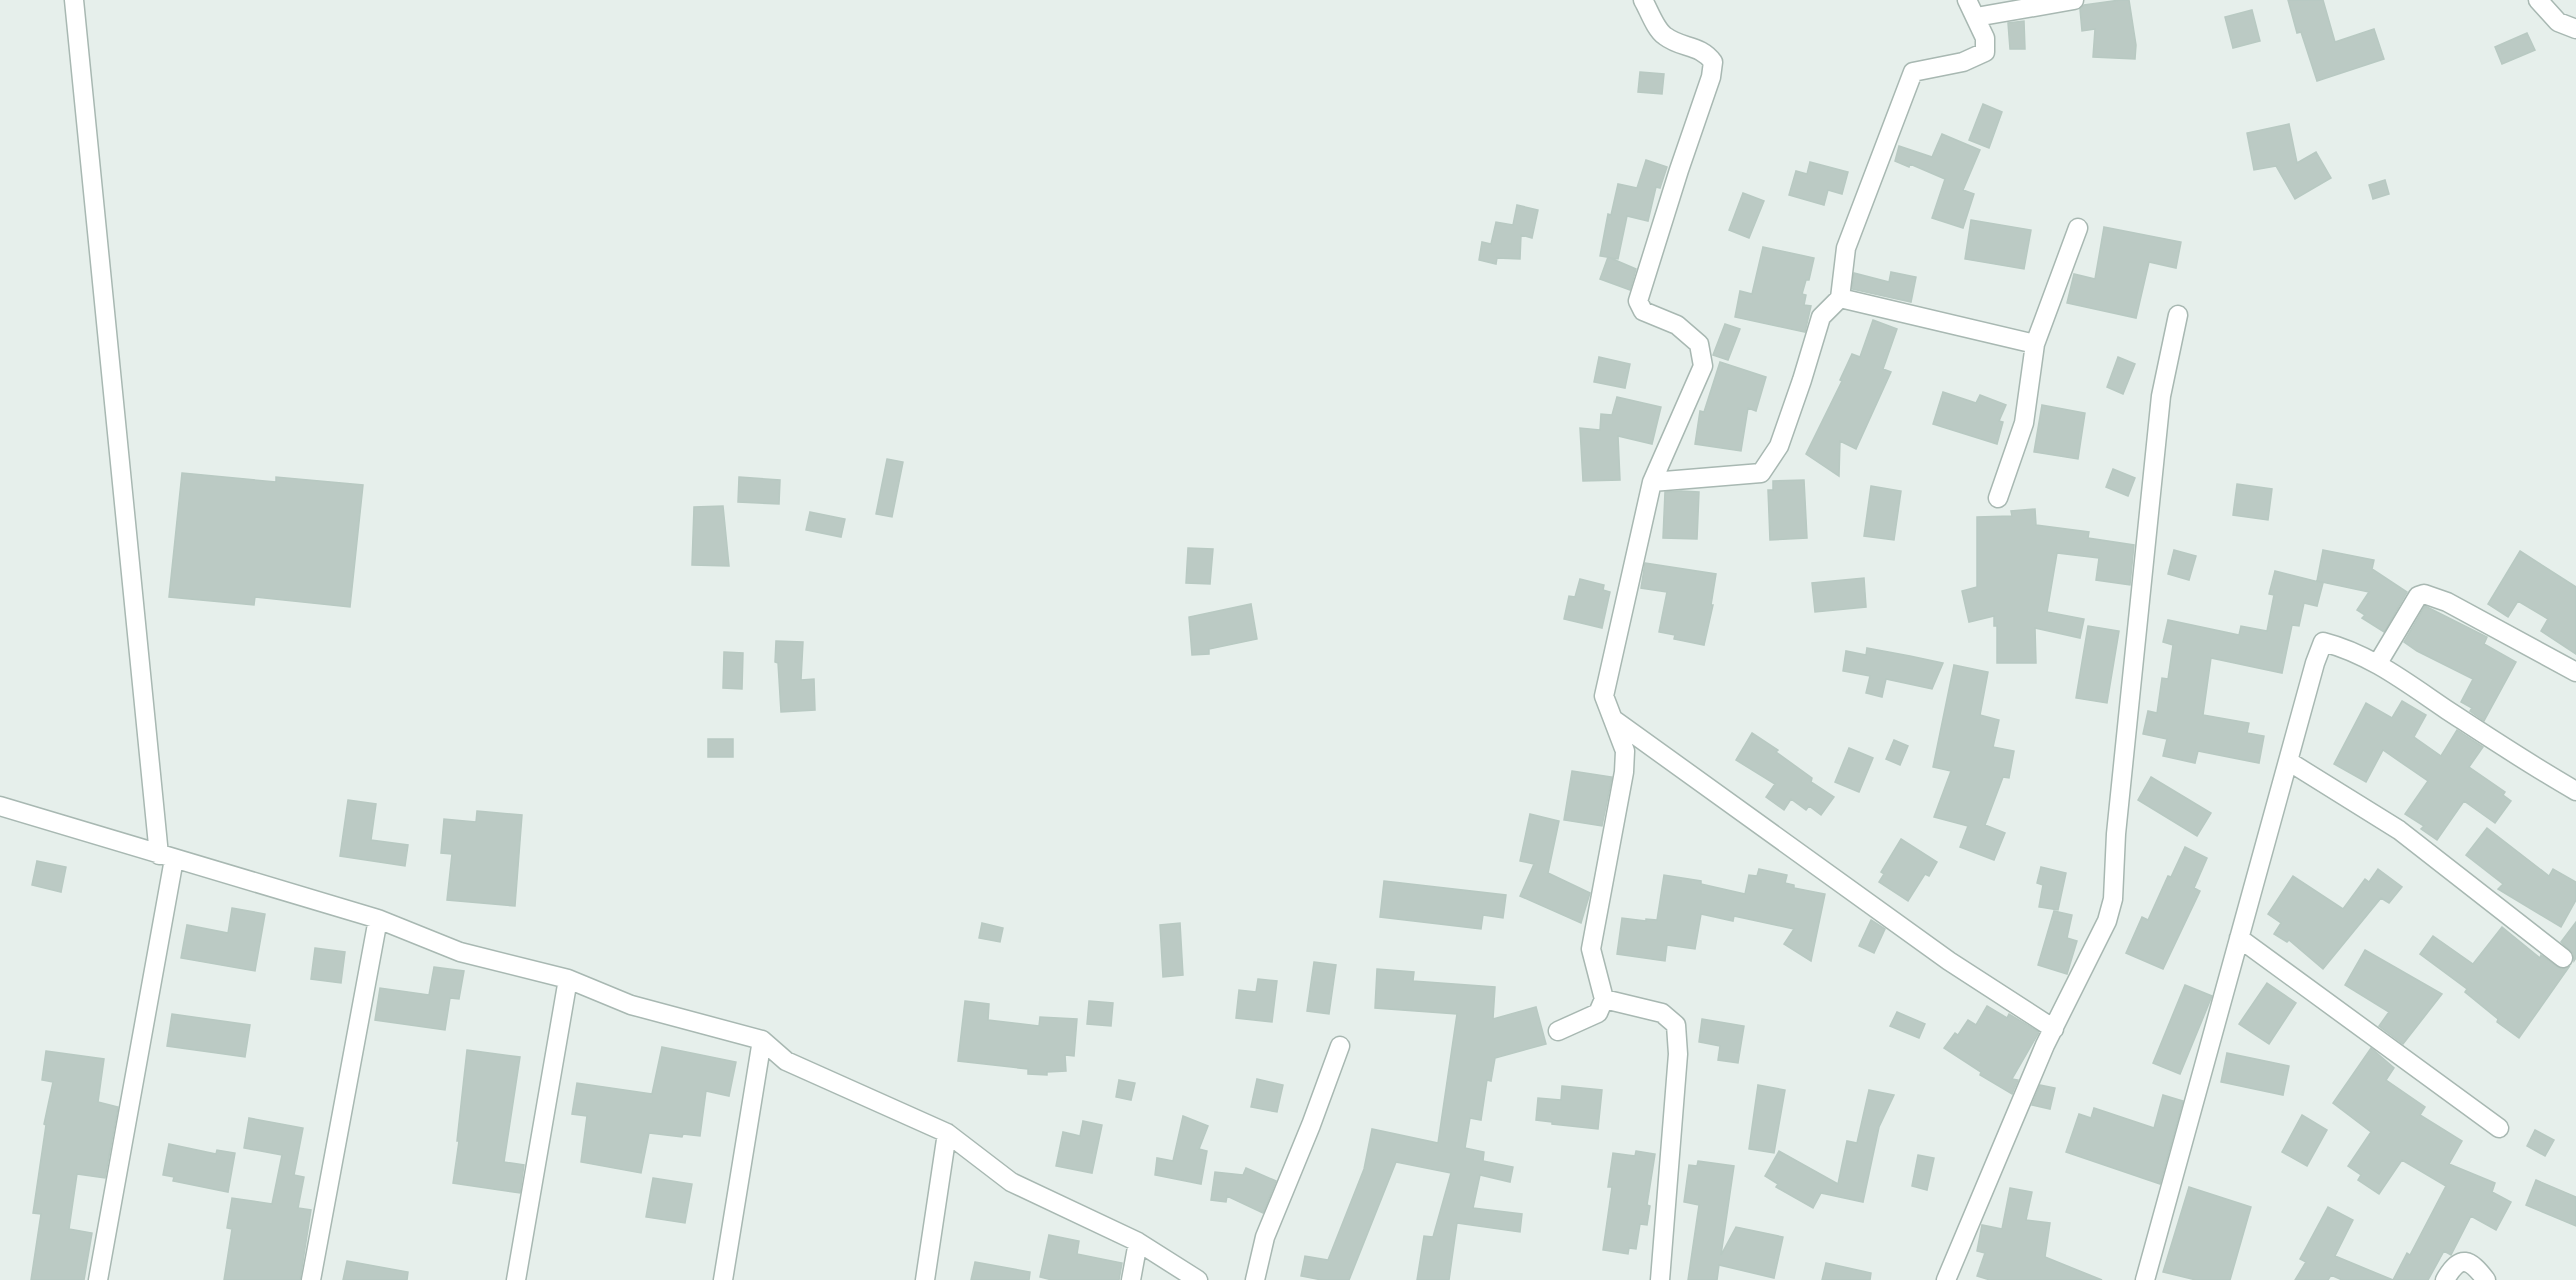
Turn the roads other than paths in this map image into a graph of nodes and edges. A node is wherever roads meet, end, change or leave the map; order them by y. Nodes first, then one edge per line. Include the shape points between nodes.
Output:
1 (74, 0) edge
2 (1643, 0) edge
3 (1967, 0) edge
4 (2074, 0) edge
5 (2538, 0) edge
6 (1976, 17) junction
7 (2576, 29) edge
8 (2078, 228) dead end
9 (1840, 298) junction
10 (2178, 315) dead end
11 (2036, 344) junction
12 (1652, 482) junction
13 (1998, 498) dead end
14 (2378, 663) junction
15 (2576, 672) edge
16 (1613, 719) junction
17 (2288, 761) junction
18 (2576, 791) edge
19 (0, 806) edge
20 (166, 857) junction
21 (378, 918) junction
22 (2239, 938) junction
23 (2564, 958) dead end
24 (568, 979) junction
25 (1604, 999) junction
26 (2054, 1029) junction
27 (1558, 1031) dead end
28 (762, 1040) junction
29 (1340, 1046) dead end
30 (2499, 1128) dead end
31 (947, 1133) junction
32 (1138, 1242) junction
33 (98, 1280) edge
34 (311, 1280) edge
35 (516, 1280) edge
36 (723, 1280) edge
37 (925, 1280) edge
38 (1131, 1280) edge
39 (1198, 1280) edge
40 (1255, 1280) edge
41 (1660, 1280) edge
42 (1946, 1280) edge
43 (2145, 1280) edge
44 (2445, 1280) edge
45 (2486, 1280) edge

1 - 20 street
2 - 12 street via 1663,35 1706,51 1713,62 1638,301 1643,311 1677,325 1700,344 1703,366
3 - 6 street
4 - 6 street
5 - 7 street via 2558,22
6 - 9 street via 1986,38 1985,52 1964,62 1913,72 1846,248
8 - 11 street
9 - 11 street
9 - 12 street via 1821,317 1779,446 1761,473
10 - 26 street via 2159,408 2116,834 2113,899 2107,921
11 - 13 street via 2024,423
12 - 16 street via 1604,696
14 - 15 street via 2418,596 2424,594 2447,602
14 - 17 street via 2323,642
14 - 18 street via 2522,760
16 - 25 street via 1625,751 1624,772 1590,949
16 - 26 street via 1949,961
17 - 22 street
17 - 23 street via 2399,830
19 - 20 street
20 - 21 street
20 - 33 street
21 - 24 street via 460,952
21 - 34 street
22 - 30 street
22 - 43 street
24 - 28 street via 631,1005
24 - 35 street
25 - 27 street via 1598,1013
25 - 41 street via 1662,1014 1676,1025 1678,1054
26 - 42 street
28 - 31 street via 786,1061
28 - 36 street
29 - 40 street via 1265,1237
31 - 32 street via 1011,1182
31 - 37 street
32 - 38 street
32 - 39 street
44 - 45 street via 2456,1264 2463,1262 2472,1263

